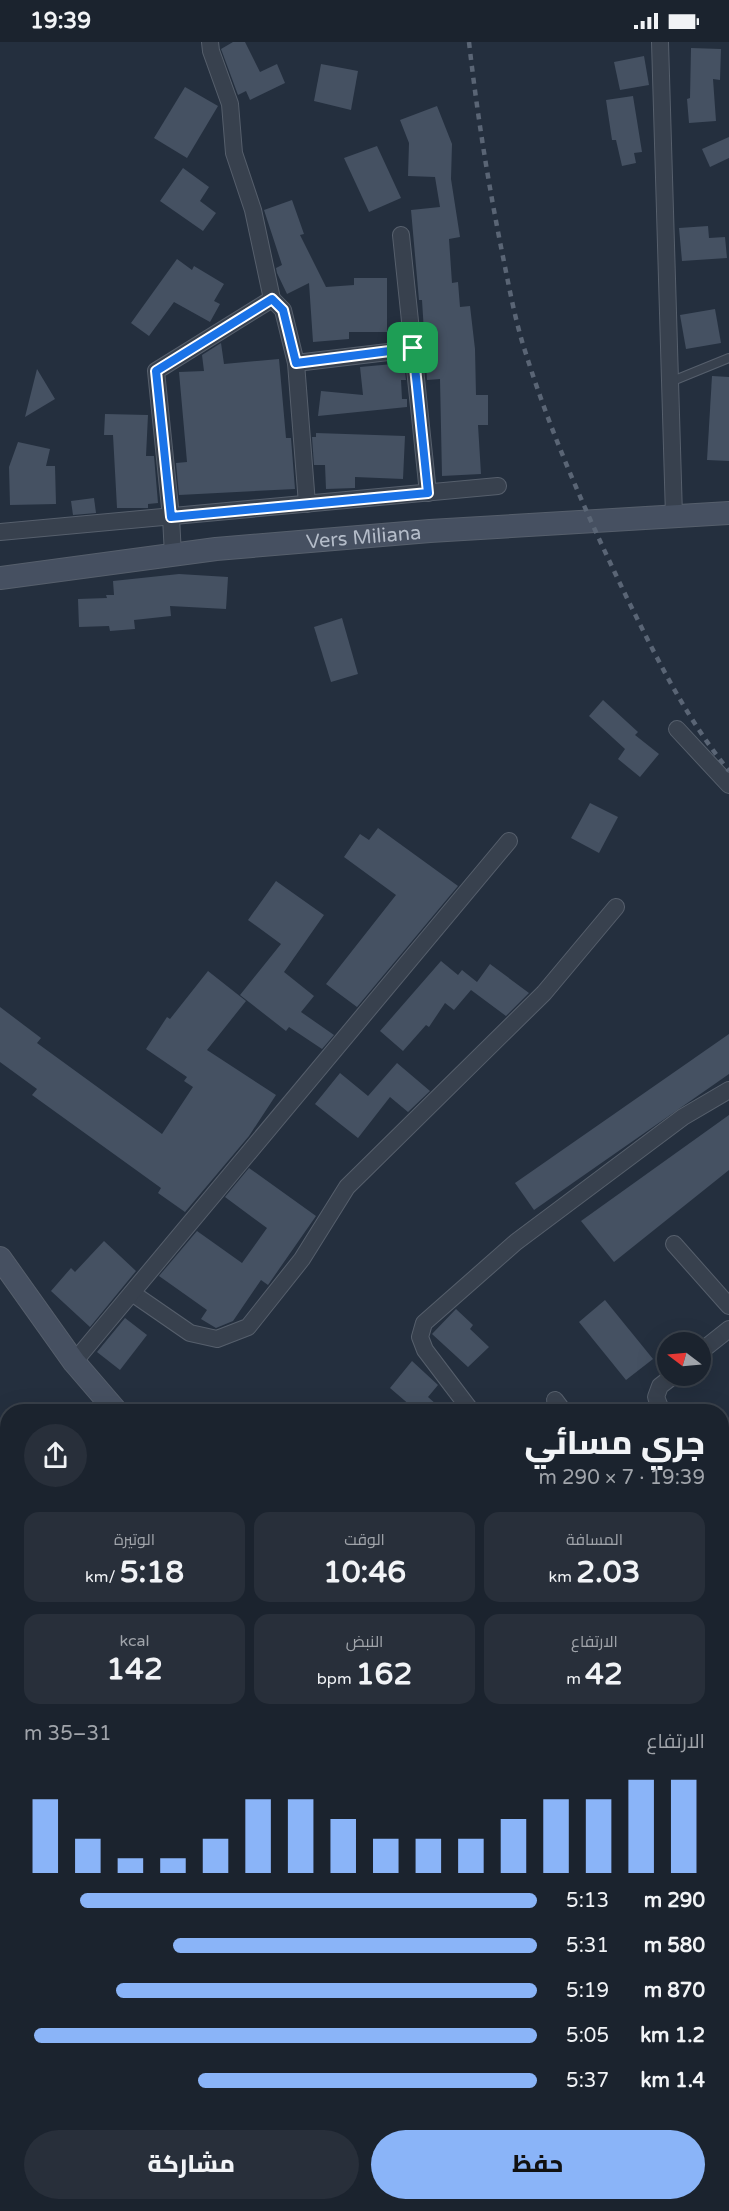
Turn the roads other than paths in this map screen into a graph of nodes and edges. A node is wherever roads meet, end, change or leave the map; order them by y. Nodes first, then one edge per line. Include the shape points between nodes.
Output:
1 (210, 42) edge
2 (660, 42) edge
3 (401, 235) dead end
4 (272, 299) junction
5 (413, 348) junction
6 (729, 358) edge
7 (296, 363) junction
8 (670, 382) junction
9 (498, 486) dead end
10 (428, 493) junction
11 (307, 504) junction
12 (729, 513) edge
13 (674, 516) junction
14 (171, 517) junction
15 (0, 532) edge
16 (173, 555) junction
17 (0, 578) edge
18 (677, 729) dead end
19 (729, 785) edge
20 (509, 841) dead end
21 (616, 907) dead end
22 (729, 1090) edge
23 (674, 1244) dead end
24 (0, 1258) edge
25 (132, 1293) junction
26 (729, 1306) edge
27 (729, 1329) edge
28 (711, 1344) edge
29 (74, 1362) junction
30 (660, 1386) edge
31 (110, 1404) edge
32 (466, 1404) edge
33 (659, 1404) edge

1 - 4 street via 230,104 234,153 253,210
2 - 8 street
3 - 5 street
4 - 7 street via 283,310
4 - 14 street via 156,371
5 - 7 street
5 - 10 street
6 - 8 lane
7 - 11 street
8 - 13 street
9 - 10 street
10 - 11 street
11 - 14 street
12 - 13 main road, Vers Miliana
13 - 16 main road, Vers Miliana via 430,531
14 - 15 street
14 - 16 street
16 - 17 main road, Vers Miliana
18 - 19 street
20 - 25 street
21 - 25 street via 544,993 347,1187 302,1259 248,1327 217,1339 190,1333
22 - 32 street via 683,1117 516,1242 423,1323 420,1337 425,1350
23 - 26 street
24 - 29 main road
25 - 29 street
27 - 28 street
29 - 31 main road
30 - 33 street via 656,1397

